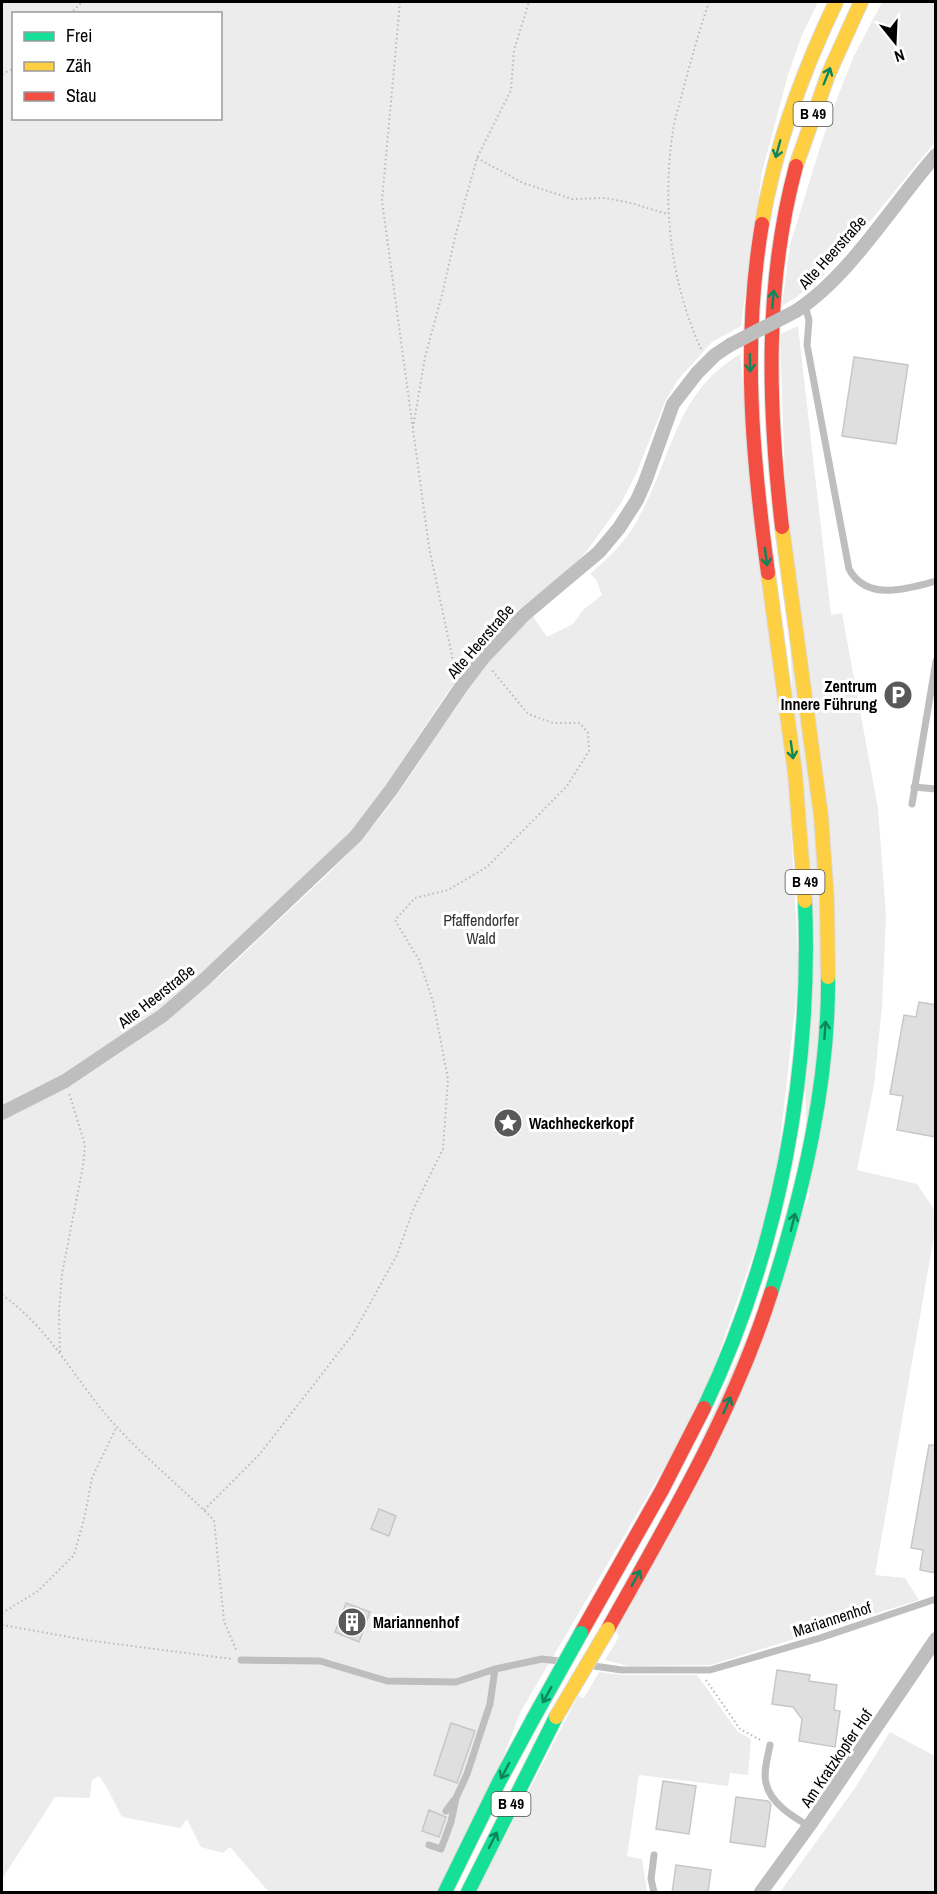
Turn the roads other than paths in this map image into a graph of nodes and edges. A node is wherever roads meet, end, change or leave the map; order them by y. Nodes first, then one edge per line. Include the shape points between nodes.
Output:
1 (836, 2) edge
2 (861, 2) edge
3 (936, 155) edge
4 (801, 308) junction
5 (936, 581) edge
6 (936, 661) edge
7 (915, 787) junction
8 (936, 789) edge
9 (912, 804) dead end
10 (2, 1113) edge
11 (936, 1599) edge
12 (936, 1639) edge
13 (241, 1660) road end
14 (565, 1662) junction
15 (495, 1670) junction
16 (770, 1745) road end
17 (456, 1798) junction
18 (446, 1811) dead end
19 (809, 1826) junction
20 (429, 1845) dead end
21 (654, 1855) dead end
22 (445, 1893) edge
23 (468, 1893) edge
24 (654, 1893) edge
25 (761, 1893) edge

1 -> 14 highway, B 49, bridge via 802,78 778,150 758,246 750,341 758,493 796,776 805,874 806,990 796,1100 767,1238 727,1353 673,1470
23 -> 2 highway, B 49, bridge via 556,1718 691,1480 768,1305 807,1164 818,1102 829,928 816,772 779,501 771,398 772,306 784,216 798,159 827,76
3 - 4 street, Alte Heerstraße via 839,274
4 - 5 lane via 809,320 807,345 849,569 860,582 879,590 896,591
4 - 10 street, Alte Heerstraße, bridge via 730,345 687,383 673,404 645,482 620,528 483,658 356,836 169,1010 65,1081
6 - 7 lane
7 - 8 lane
7 - 9 lane
11 - 14 lane, Mariannenhof via 720,1668 622,1670
12 - 19 street, Am Kratzkopfer Hof
13 - 15 lane, Mariannenhof via 320,1661 387,1681 456,1682
14 - 15 lane, Mariannenhof via 542,1659
14 -> 22 highway, B 49, bridge via 499,1782
15 - 17 lane via 490,1704
16 - 19 lane via 765,1782 770,1793 781,1807
17 - 18 lane
17 - 20 lane via 441,1849
19 - 25 street, Am Kratzkopfer Hof
21 - 24 lane

